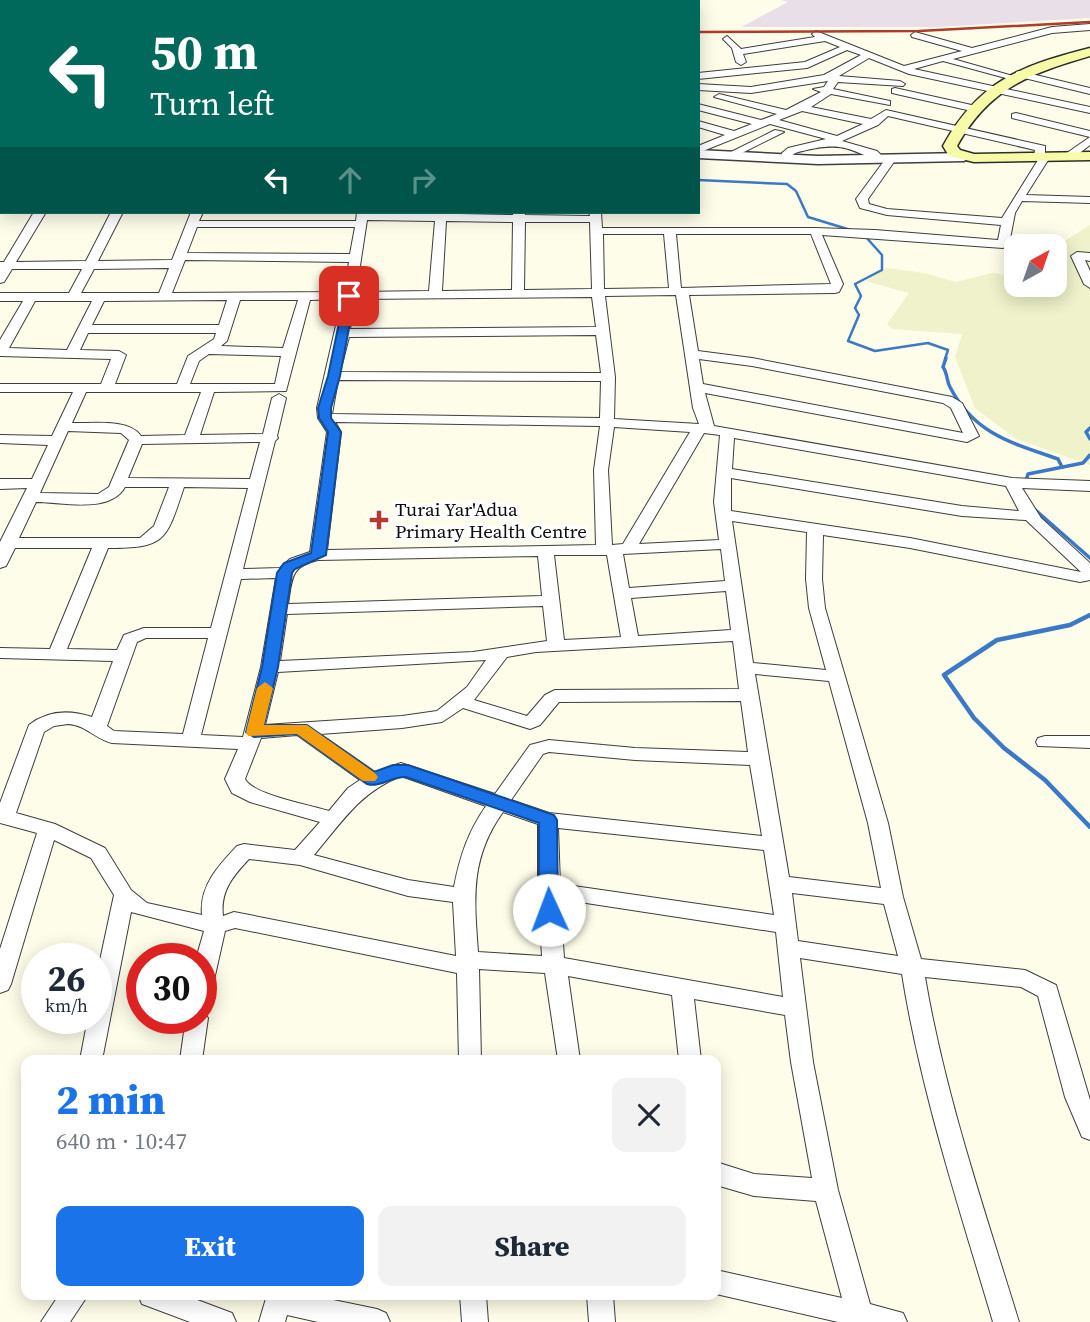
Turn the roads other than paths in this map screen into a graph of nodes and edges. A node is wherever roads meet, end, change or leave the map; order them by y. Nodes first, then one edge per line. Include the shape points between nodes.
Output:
1 (1090, 27) edge
2 (915, 35) dead end
3 (1090, 35) edge
4 (727, 38) dead end
5 (1062, 40) dead end
6 (846, 47) junction
7 (776, 49) junction
8 (972, 51) junction
9 (738, 52) junction
10 (1090, 52) edge
11 (827, 55) junction
12 (866, 56) junction
13 (944, 59) junction
14 (807, 65) junction
15 (785, 66) junction
16 (963, 66) junction
17 (700, 68) edge
18 (906, 70) junction
19 (745, 71) junction
20 (703, 76) edge
21 (928, 76) junction
22 (1014, 76) junction
23 (809, 80) junction
24 (1090, 80) edge
25 (831, 81) junction
26 (955, 82) junction
27 (793, 83) junction
28 (1066, 86) junction
29 (700, 87) edge
30 (712, 88) junction
31 (764, 88) junction
32 (751, 90) junction
33 (993, 90) junction
34 (1090, 92) edge
35 (700, 93) edge
36 (778, 97) dead end
37 (892, 98) junction
38 (931, 99) junction
39 (1034, 99) junction
40 (798, 104) junction
41 (700, 108) edge
42 (1087, 109) edge
43 (973, 112) junction
44 (786, 113) junction
45 (1016, 116) junction
46 (760, 123) junction
47 (874, 123) junction
48 (700, 125) edge
49 (1062, 126) junction
50 (958, 128) junction
51 (779, 132) junction
52 (732, 134) junction
53 (1090, 134) edge
54 (982, 136) junction
55 (700, 137) edge
56 (1090, 140) edge
57 (716, 141) junction
58 (839, 141) junction
59 (821, 144) junction
60 (700, 151) edge
61 (700, 152) edge
62 (730, 156) junction
63 (1090, 156) edge
64 (964, 157) junction
65 (1042, 157) junction
66 (1068, 157) junction
67 (785, 158) junction
68 (886, 159) junction
69 (1021, 198) junction
70 (1090, 200) edge
71 (39, 214) edge
72 (116, 214) edge
73 (441, 215) edge
74 (519, 215) edge
75 (362, 217) edge
76 (947, 217) junction
77 (195, 218) edge
78 (595, 221) edge
79 (1007, 222) junction
80 (815, 231) junction
81 (670, 232) junction
82 (947, 240) junction
83 (1090, 257) edge
84 (355, 258) junction
85 (178, 260) junction
86 (4, 265) edge
87 (90, 265) junction
88 (0, 279) edge
89 (1090, 284) edge
90 (679, 291) junction
91 (598, 293) junction
92 (517, 294) junction
93 (435, 295) junction
94 (235, 296) junction
95 (305, 296) junction
96 (349, 296) junction
97 (0, 297) edge
98 (32, 297) junction
99 (72, 297) junction
100 (164, 297) junction
101 (100, 298) junction
102 (7, 329) edge
103 (84, 329) junction
104 (129, 329) junction
105 (224, 329) junction
106 (601, 331) junction
107 (343, 334) junction
108 (209, 350) junction
109 (0, 352) edge
110 (288, 352) junction
111 (71, 354) junction
112 (692, 354) junction
113 (120, 355) junction
114 (334, 376) junction
115 (608, 377) junction
116 (697, 387) junction
117 (0, 388) edge
118 (182, 388) junction
119 (209, 388) junction
120 (81, 389) junction
121 (106, 389) junction
122 (279, 398) dead end
123 (325, 418) junction
124 (607, 421) junction
125 (704, 428) junction
126 (727, 432) junction
127 (59, 434) junction
128 (271, 438) junction
129 (0, 439) edge
130 (191, 439) junction
131 (136, 440) junction
132 (723, 472) junction
133 (118, 482) junction
134 (178, 483) junction
135 (0, 484) edge
136 (256, 484) junction
137 (1017, 484) junction
138 (1090, 486) edge
139 (33, 490) junction
140 (725, 515) junction
141 (1030, 516) junction
142 (815, 528) junction
143 (7, 543) junction
144 (102, 543) junction
145 (727, 544) junction
146 (615, 549) junction
147 (545, 550) junction
148 (318, 555) junction
149 (0, 563) edge
150 (285, 573) junction
151 (1090, 573) edge
152 (232, 574) junction
153 (735, 585) junction
154 (622, 594) junction
155 (550, 601) junction
156 (279, 609) junction
157 (218, 633) junction
158 (742, 635) junction
159 (631, 643) junction
160 (556, 647) junction
161 (0, 653) edge
162 (56, 654) junction
163 (500, 654) junction
164 (122, 656) junction
165 (270, 667) junction
166 (747, 668) junction
167 (835, 676) junction
168 (750, 695) junction
169 (462, 702) junction
170 (97, 728) junction
171 (301, 729) junction
172 (251, 738) junction
173 (191, 739) junction
174 (1045, 742) dead end
175 (1090, 742) edge
176 (761, 759) junction
177 (373, 780) junction
178 (498, 804) junction
179 (2, 816) edge
180 (331, 818) junction
181 (548, 820) junction
182 (48, 828) junction
183 (773, 844) junction
184 (300, 858) junction
185 (780, 884) junction
186 (548, 891) junction
187 (124, 895) junction
188 (463, 896) junction
189 (893, 897) junction
190 (786, 925) junction
191 (217, 926) junction
192 (210, 943) edge
193 (789, 948) junction
194 (4, 959) edge
195 (467, 964) junction
196 (554, 965) junction
197 (912, 967) junction
198 (0, 984) edge
199 (682, 988) junction
200 (796, 1008) junction
201 (195, 1034) edge
202 (92, 1055) edge
203 (192, 1055) edge
204 (470, 1055) edge
205 (568, 1055) edge
206 (689, 1055) edge
207 (1090, 1130) edge
208 (721, 1176) edge
209 (826, 1190) junction
210 (721, 1283) edge
211 (71, 1300) edge
212 (164, 1300) edge
213 (473, 1300) edge
214 (600, 1300) edge
215 (277, 1306) edge
216 (862, 1318) edge
217 (54, 1322) edge
218 (223, 1322) edge
219 (377, 1322) edge
220 (475, 1322) edge
221 (602, 1322) edge
222 (894, 1322) edge
223 (1006, 1322) edge

1 - 8 street via 1052,30
2 - 8 street
3 - 5 street
4 - 9 street
6 - 7 street via 820,36
6 - 11 street
6 - 12 street
7 - 9 street
7 - 11 street
7 - 15 street
8 - 13 street
9 - 19 street
10 - 22 main road
11 - 14 street
12 - 18 street
12 - 25 street
13 - 16 street
13 - 18 street
14 - 15 street
14 - 25 street
15 - 19 street
15 - 23 street
16 - 21 street
16 - 22 street
17 - 19 street
18 - 21 street
18 - 37 street
19 - 20 street
19 - 31 street
20 - 30 street via 714,84
21 - 26 street
22 - 28 street
22 - 33 main road
23 - 25 street
23 - 27 street
24 - 28 street
25 - 27 street
25 - 37 street
25 - 37 street
25 - 40 street
26 - 33 street
26 - 38 street
27 - 31 street
28 - 34 street
28 - 39 street
29 - 30 street
30 - 32 street
31 - 32 street
32 - 36 street
33 - 39 street
33 - 43 main road
35 - 44 street
37 - 38 street
37 - 43 street
37 - 47 street
37 - 50 street
38 - 43 street
39 - 42 street
39 - 45 street
40 - 44 street
40 - 47 street
41 - 46 street
42 - 49 street
43 - 50 main road
44 - 46 street
45 - 49 street
45 - 54 street
46 - 51 street
46 - 52 street
46 - 58 street
47 - 58 street
48 - 52 street
49 - 53 street
50 - 54 street
50 - 64 main road via 950,146
51 - 59 street
51 - 62 street
52 - 57 street
54 - 65 street via 1040,148
55 - 57 street
56 - 66 street
57 - 60 street
58 - 59 street
58 - 68 street
59 - 67 street via 792,150
61 - 62 street
62 - 67 street
63 - 66 main road
64 - 65 main road
64 - 68 street
65 - 66 main road
65 - 69 street
67 - 68 street
68 - 76 street via 861,203 887,212
69 - 70 street
69 - 79 street
71 - 86 street
72 - 87 street
73 - 74 street
73 - 75 street
73 - 93 street
74 - 78 street
74 - 92 street
75 - 77 street
75 - 84 street
76 - 79 street
76 - 82 street
77 - 85 street
78 - 81 street
78 - 91 street
79 - 82 street via 1003,244
80 - 81 street
80 - 82 street
80 - 90 street via 837,284 835,289
81 - 90 street
83 - 89 street via 1077,256
84 - 85 street
84 - 96 street
85 - 87 street
85 - 100 street
86 - 87 street
86 - 88 street
87 - 99 street
90 - 91 street
90 - 112 street
91 - 92 street
91 - 106 street
92 - 93 street
93 - 96 street
94 - 95 street
94 - 100 street
94 - 105 street
95 - 96 street
95 - 110 street
96 - 107 street
97 - 98 street
98 - 99 street
98 - 102 street
99 - 101 street
100 - 101 street
101 - 103 street
102 - 109 street
103 - 104 street
103 - 111 street
104 - 105 street
104 - 113 street
105 - 108 street via 217,345
106 - 107 street
106 - 115 street
107 - 114 street
108 - 110 street
108 - 118 street via 193,359
109 - 111 street
110 - 119 street via 281,388
111 - 113 street
112 - 116 street
112 - 116 street via 947,400 957,406 972,436
113 - 121 street
114 - 115 street
114 - 123 street
115 - 124 street
116 - 125 street
117 - 120 street
118 - 119 street
118 - 121 street
119 - 130 street
120 - 121 street
120 - 127 street
122 - 128 street
123 - 124 street
123 - 148 street via 334,432
124 - 125 street
124 - 146 street via 601,470
125 - 126 street
125 - 146 street
126 - 132 street
126 - 137 street
127 - 129 street
127 - 131 street via 123,429
127 - 139 street
128 - 130 street
128 - 136 street
130 - 131 street
131 - 133 street
132 - 140 street
132 - 141 street via 962,511
133 - 134 street
133 - 139 street via 110,495 101,499
134 - 136 street
134 - 144 street via 153,540
135 - 139 street
136 - 152 street
137 - 138 street
137 - 141 street via 1020,505
139 - 143 street
140 - 142 street
140 - 145 street
141 - 151 street
142 - 151 street via 1080,577
142 - 167 street via 817,608
143 - 144 street
143 - 149 street
144 - 162 street
145 - 146 street
145 - 153 street
146 - 147 street
146 - 154 street
147 - 148 street
147 - 155 street
148 - 150 street via 289,566
150 - 152 street
150 - 156 street
152 - 157 street
153 - 154 street
153 - 158 street
154 - 159 street
155 - 156 street
155 - 160 street
156 - 165 street
157 - 164 street via 136,634
157 - 173 street
158 - 159 street
158 - 166 street
159 - 160 street
160 - 163 street
161 - 162 street
162 - 164 street
163 - 165 street
163 - 169 street
164 - 170 street
165 - 172 street
166 - 167 street
166 - 168 street
167 - 189 street via 878,823
168 - 169 street via 565,695 547,701 530,723
168 - 176 street
169 - 171 street via 431,720
170 - 173 street via 112,737
170 - 179 street via 88,721 54,719 36,729
171 - 172 street
171 - 177 street
172 - 173 street
172 - 180 street via 235,779 239,788
174 - 175 street
176 - 178 street via 543,747
176 - 183 street
177 - 178 street via 401,769
177 - 180 street
178 - 181 street
178 - 188 street via 470,855
179 - 182 street
180 - 184 street
181 - 183 street
181 - 186 street
182 - 187 street via 97,853
182 - 194 street
183 - 185 street
184 - 188 street via 408,888
184 - 191 street via 244,851 221,876 214,895 212,918
185 - 189 street
185 - 190 street
186 - 190 street
186 - 196 street
187 - 191 street via 141,909
187 - 202 street
188 - 195 street
189 - 197 street
190 - 193 street
191 - 192 street
191 - 195 street via 234,920
193 - 197 street
193 - 200 street
194 - 198 street
195 - 196 street
195 - 204 street
196 - 199 street
196 - 205 street
197 - 207 street via 1025,979 1048,991
197 - 223 street via 924,1040 943,1112
199 - 200 street
199 - 206 street
200 - 209 street
201 - 203 street
208 - 209 street
209 - 216 street
210 - 216 street
211 - 217 street
212 - 218 street
213 - 220 street
214 - 221 street
215 - 219 street
216 - 222 street

